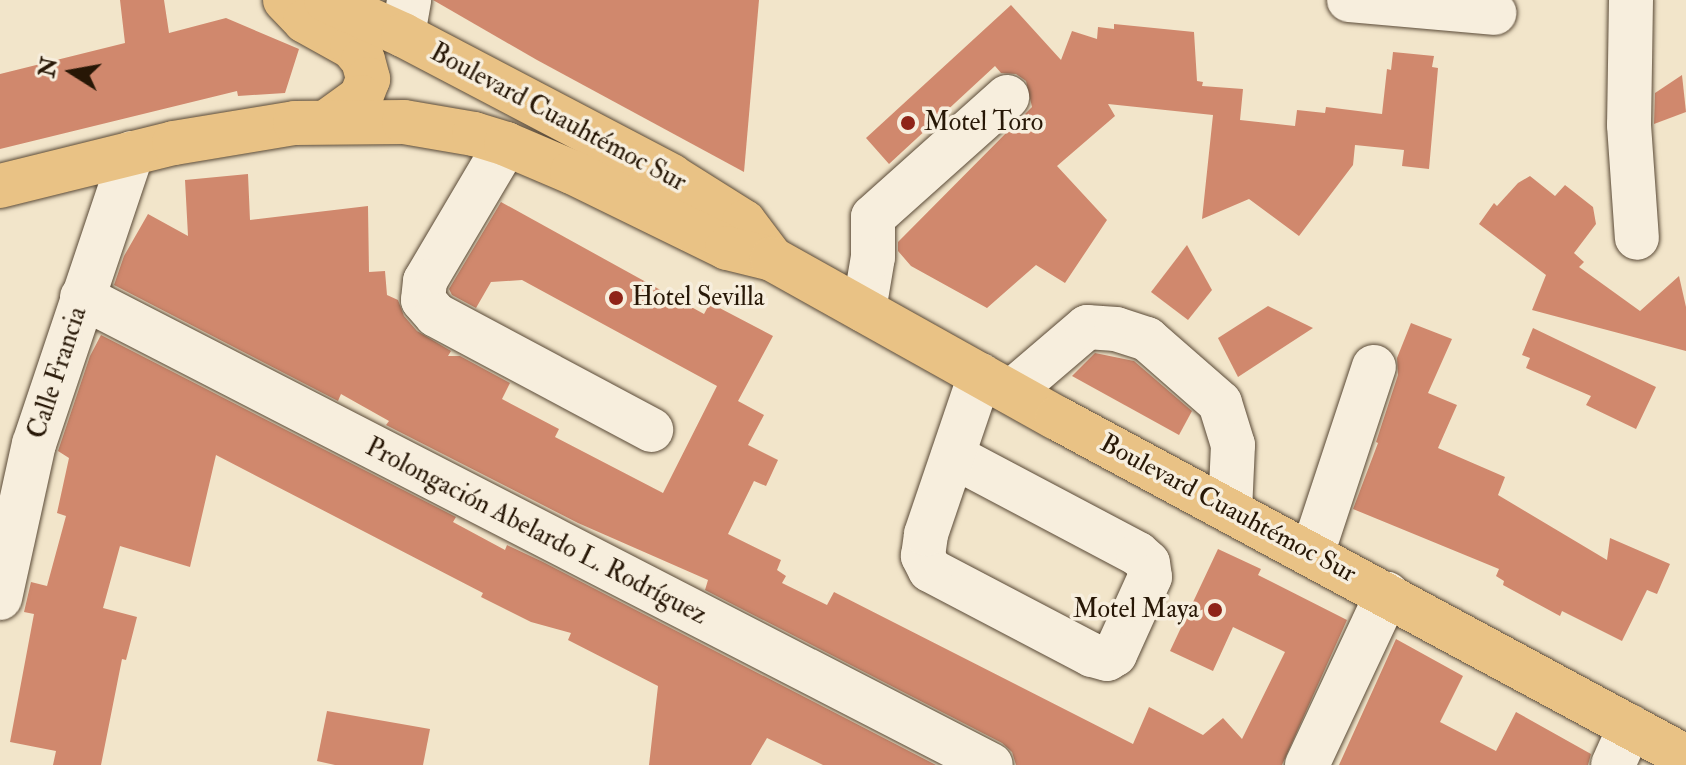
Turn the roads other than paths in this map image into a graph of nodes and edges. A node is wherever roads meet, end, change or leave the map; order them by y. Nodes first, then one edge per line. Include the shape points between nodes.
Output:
1 (285, 0) edge
2 (326, 0) edge
3 (1349, 0) edge
4 (1631, 0) edge
5 (1494, 13) dead end
6 (406, 18) edge
7 (1007, 97) dead end
8 (328, 121) junction
9 (506, 144) junction
10 (132, 153) junction
11 (0, 186) edge
12 (1637, 238) dead end
13 (772, 259) junction
14 (82, 297) junction
15 (864, 310) junction
16 (1374, 367) dead end
17 (996, 384) junction
18 (651, 430) dead end
19 (953, 456) junction
20 (1230, 510) junction
21 (1312, 554) junction
22 (1387, 594) junction
23 (0, 598) edge
24 (1622, 746) edge
25 (1686, 757) edge
26 (991, 765) edge
27 (1307, 765) edge

1 - 8 main road via 305,21 352,47 363,60 368,79 361,97
2 - 6 main road, Boulevard Cuauhtémoc Sur
3 - 5 street
4 - 12 street via 1629,125
6 - 13 main road, Boulevard Cuauhtémoc Sur via 744,222
7 - 15 street via 873,217
8 - 9 main road, Boulevard Cuauhtémoc Sur via 404,122
8 - 10 main road, Boulevard Cuauhtémoc Sur via 239,129
9 - 13 main road, Boulevard Cuauhtémoc Sur via 727,248
9 - 18 street via 425,281 423,300 436,315
10 - 11 main road, Boulevard Cuauhtémoc Sur
10 - 14 street, Calle Francia
13 - 15 main road, Boulevard Cuauhtémoc Sur
14 - 23 street, Calle Francia via 34,444
14 - 26 street, Prolongación Abelardo L. Rodríguez
15 - 17 main road, Boulevard Cuauhtémoc Sur
16 - 21 street
17 - 19 street
17 - 20 main road, Boulevard Cuauhtémoc Sur
17 - 20 street via 1087,327 1147,339 1220,403 1233,445
19 - 19 street via 926,534 923,556 930,570 1092,655 1107,659 1115,654 1150,577 1148,563
20 - 21 main road, Boulevard Cuauhtémoc Sur
21 - 22 main road, Boulevard Cuauhtémoc Sur
22 - 24 main road, Boulevard Cuauhtémoc Sur
22 - 27 street
24 - 25 main road, Boulevard Cuauhtémoc Sur

